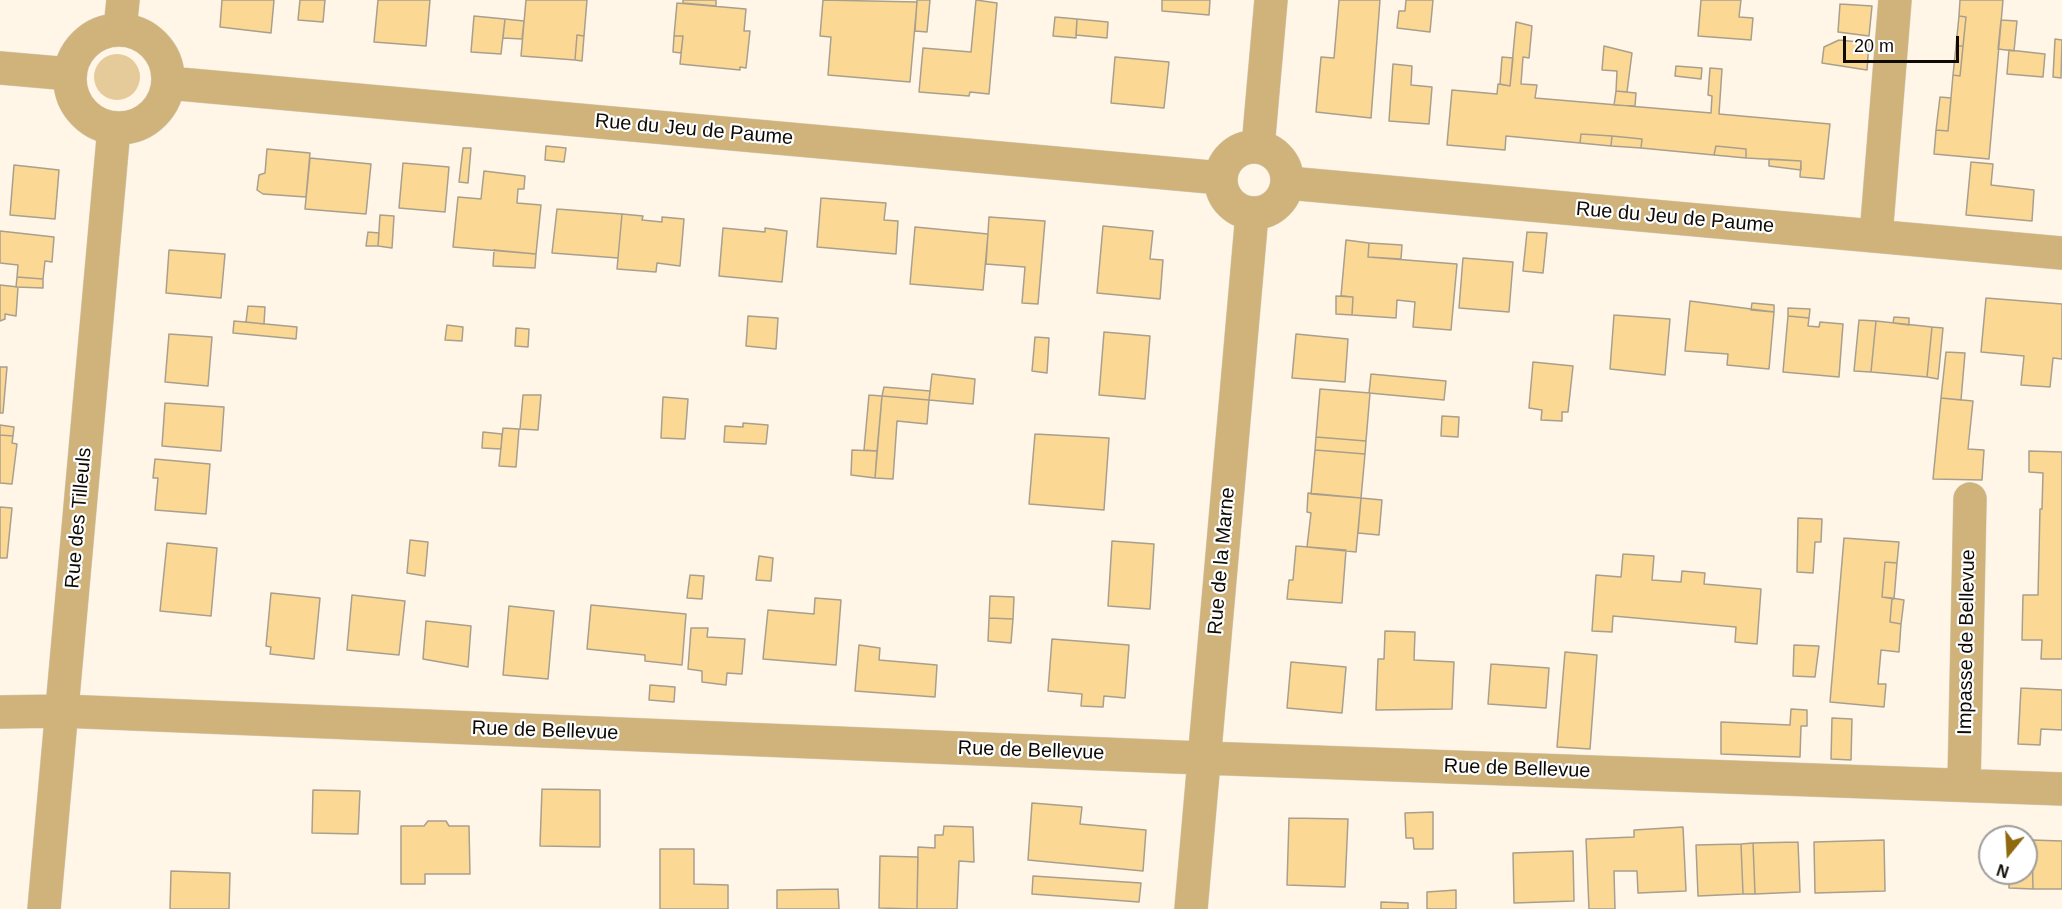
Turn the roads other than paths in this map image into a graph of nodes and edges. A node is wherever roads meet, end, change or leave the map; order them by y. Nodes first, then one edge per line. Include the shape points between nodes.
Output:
1 (1271, 0) edge
2 (1895, 0) edge
3 (122, 14) edge
4 (0, 68) edge
5 (70, 74) junction
6 (168, 83) junction
7 (114, 128) junction
8 (1258, 147) junction
9 (1221, 178) junction
10 (1288, 183) junction
11 (1252, 214) junction
12 (1876, 236) junction
13 (2062, 253) edge
14 (1970, 499) dead end
15 (62, 711) junction
16 (0, 712) edge
17 (1204, 758) junction
18 (1964, 784) junction
19 (2062, 789) edge
20 (44, 909) edge
21 (1191, 909) edge

1 - 8 street
2 - 12 street
3 - 5 street via 106,31 87,42 73,60
3 - 6 street via 136,33 161,52
4 - 5 street
5 - 7 street via 71,89 86,115
6 - 7 street via 164,99 144,121
6 - 9 street, Rue du Jeu de Paume
7 - 15 street, Rue des Tilleuls
8 - 9 street via 1238,151 1229,158
8 - 10 street via 1277,155
9 - 11 street via 1226,198
10 - 11 street via 1272,209
10 - 12 street, Rue du Jeu de Paume
11 - 17 street, Rue de la Marne
12 - 13 street, Rue du Jeu de Paume
14 - 18 street, Impasse de Bellevue
15 - 16 street, Rue de Bellevue
15 - 17 street, Rue de Bellevue
15 - 20 street, Rue des Tilleuls
17 - 18 street, Rue de Bellevue
17 - 21 street, Rue de la Marne
18 - 19 street, Rue de Bellevue

